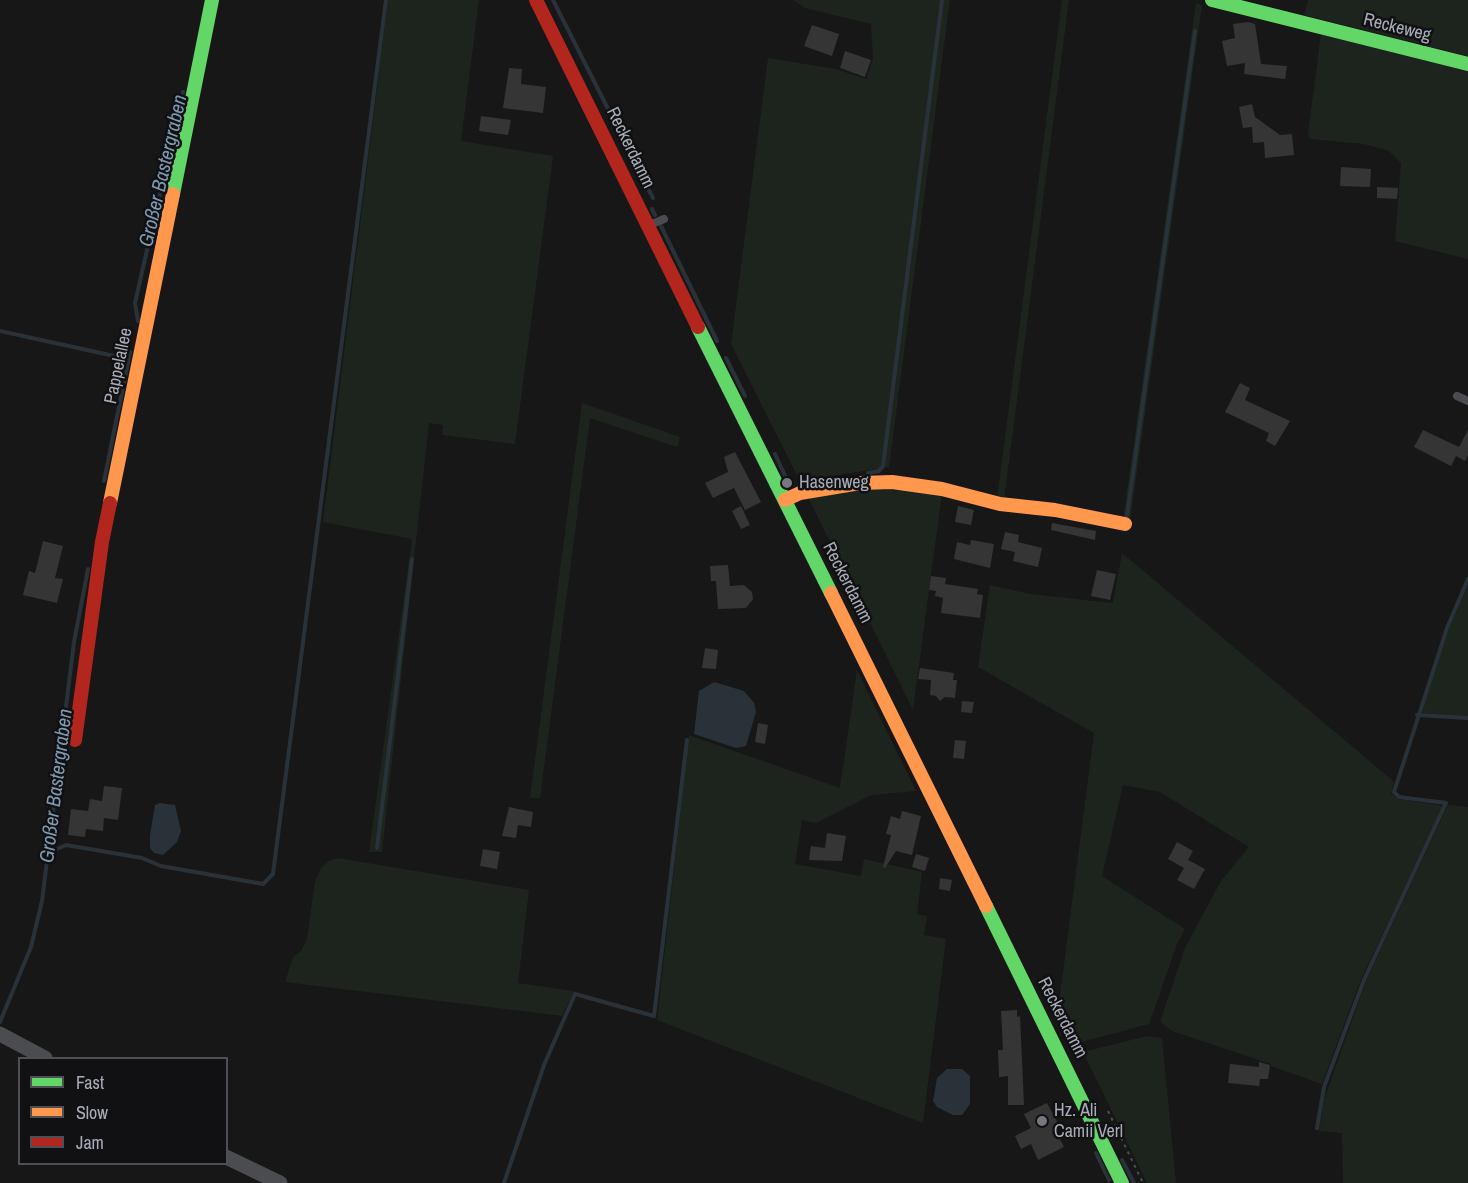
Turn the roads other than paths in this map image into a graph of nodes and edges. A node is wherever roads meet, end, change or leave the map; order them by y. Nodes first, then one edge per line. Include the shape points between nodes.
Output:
1 (212, 0) edge
2 (536, 0) edge
3 (1212, 0) edge
4 (1468, 64) edge
5 (664, 219) dead end
6 (649, 226) junction
7 (1457, 396) dead end
8 (1468, 401) edge
9 (785, 500) junction
10 (1125, 524) dead end
11 (75, 740) dead end
12 (0, 1034) edge
13 (41, 1057) edge
14 (228, 1158) edge
15 (280, 1183) edge
16 (1122, 1183) edge

1 - 11 street, Pappelallee via 102,542
2 - 6 street, Reckerdamm
3 - 4 street, Reckeweg
5 - 6 lane
6 - 9 street, Reckerdamm
7 - 8 lane
9 - 10 street via 800,493 892,482
9 - 16 street, Reckerdamm
12 - 13 street
14 - 15 street

